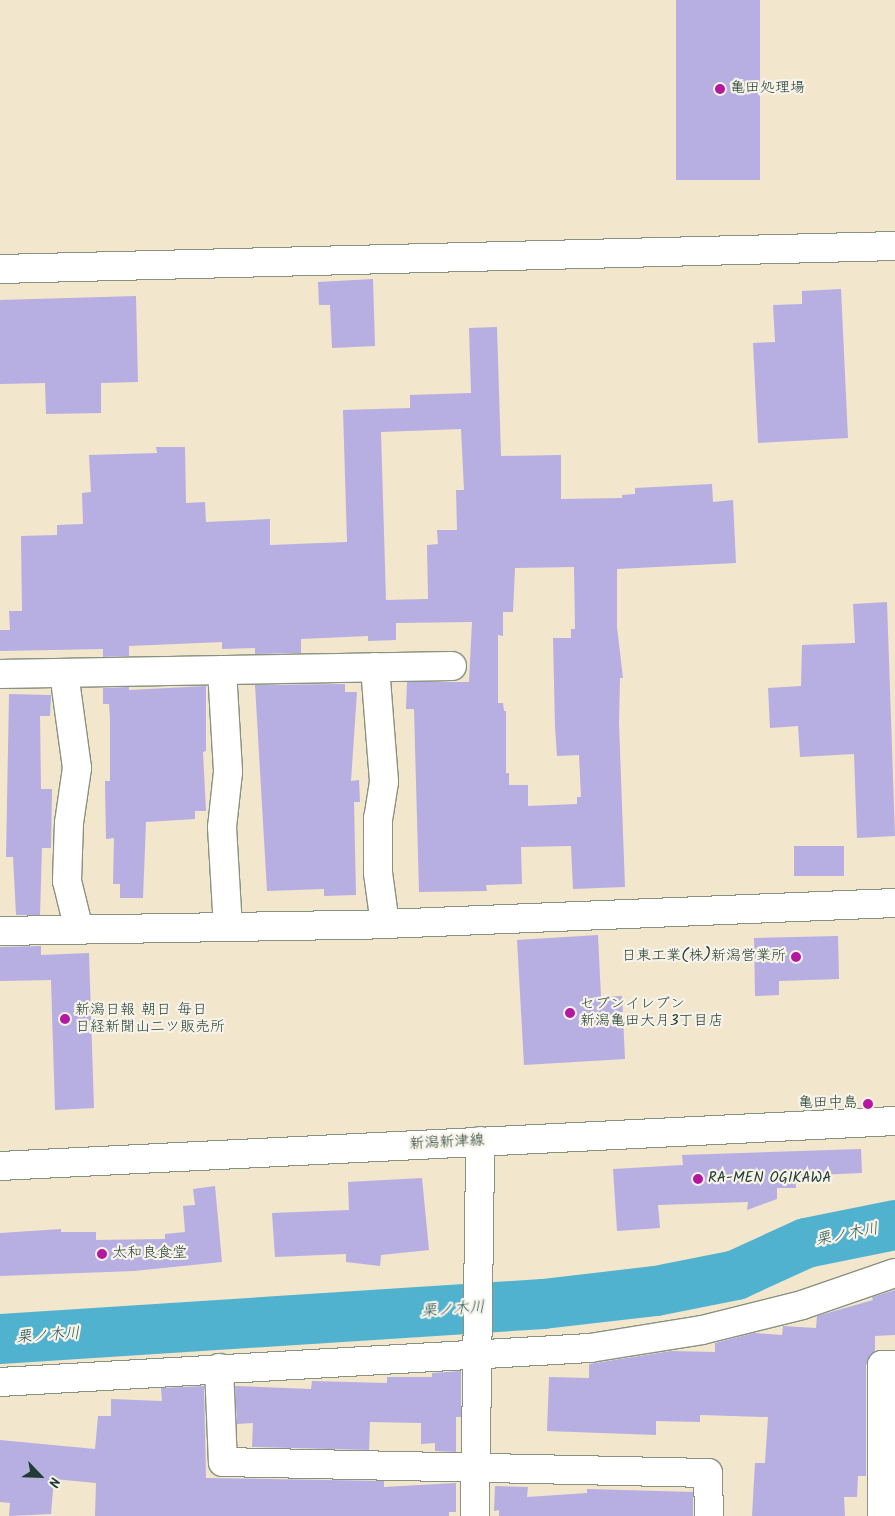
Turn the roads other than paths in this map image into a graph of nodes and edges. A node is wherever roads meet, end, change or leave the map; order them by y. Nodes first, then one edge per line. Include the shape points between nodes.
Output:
1 (895, 246) edge
2 (0, 269) edge
3 (452, 666) dead end
4 (375, 667) junction
5 (222, 670) junction
6 (64, 673) junction
7 (0, 674) edge
8 (895, 903) edge
9 (385, 924) junction
10 (228, 927) junction
11 (79, 930) junction
12 (0, 931) edge
13 (895, 1120) edge
14 (480, 1141) junction
15 (0, 1166) edge
16 (895, 1273) edge
17 (475, 1352) junction
18 (895, 1365) edge
19 (219, 1368) junction
20 (0, 1382) edge
21 (475, 1469) junction
22 (474, 1516) edge
23 (708, 1516) edge
24 (882, 1516) edge

1 - 2 street
3 - 4 street
4 - 5 street
4 - 9 street via 384,782 378,818 378,873
5 - 6 street
5 - 10 street via 228,772 222,827
6 - 7 street
6 - 11 street via 77,768 69,823 67,881
8 - 9 street
9 - 10 street
10 - 11 street
11 - 12 street
13 - 14 street, 新潟新津線
14 - 15 street, 新潟新津線
14 - 17 street
16 - 17 street via 802,1305 702,1330 590,1348
17 - 19 street
17 - 21 street
18 - 24 street via 882,1365
19 - 20 street
19 - 21 street via 223,1462
21 - 22 street
21 - 23 street via 708,1473

